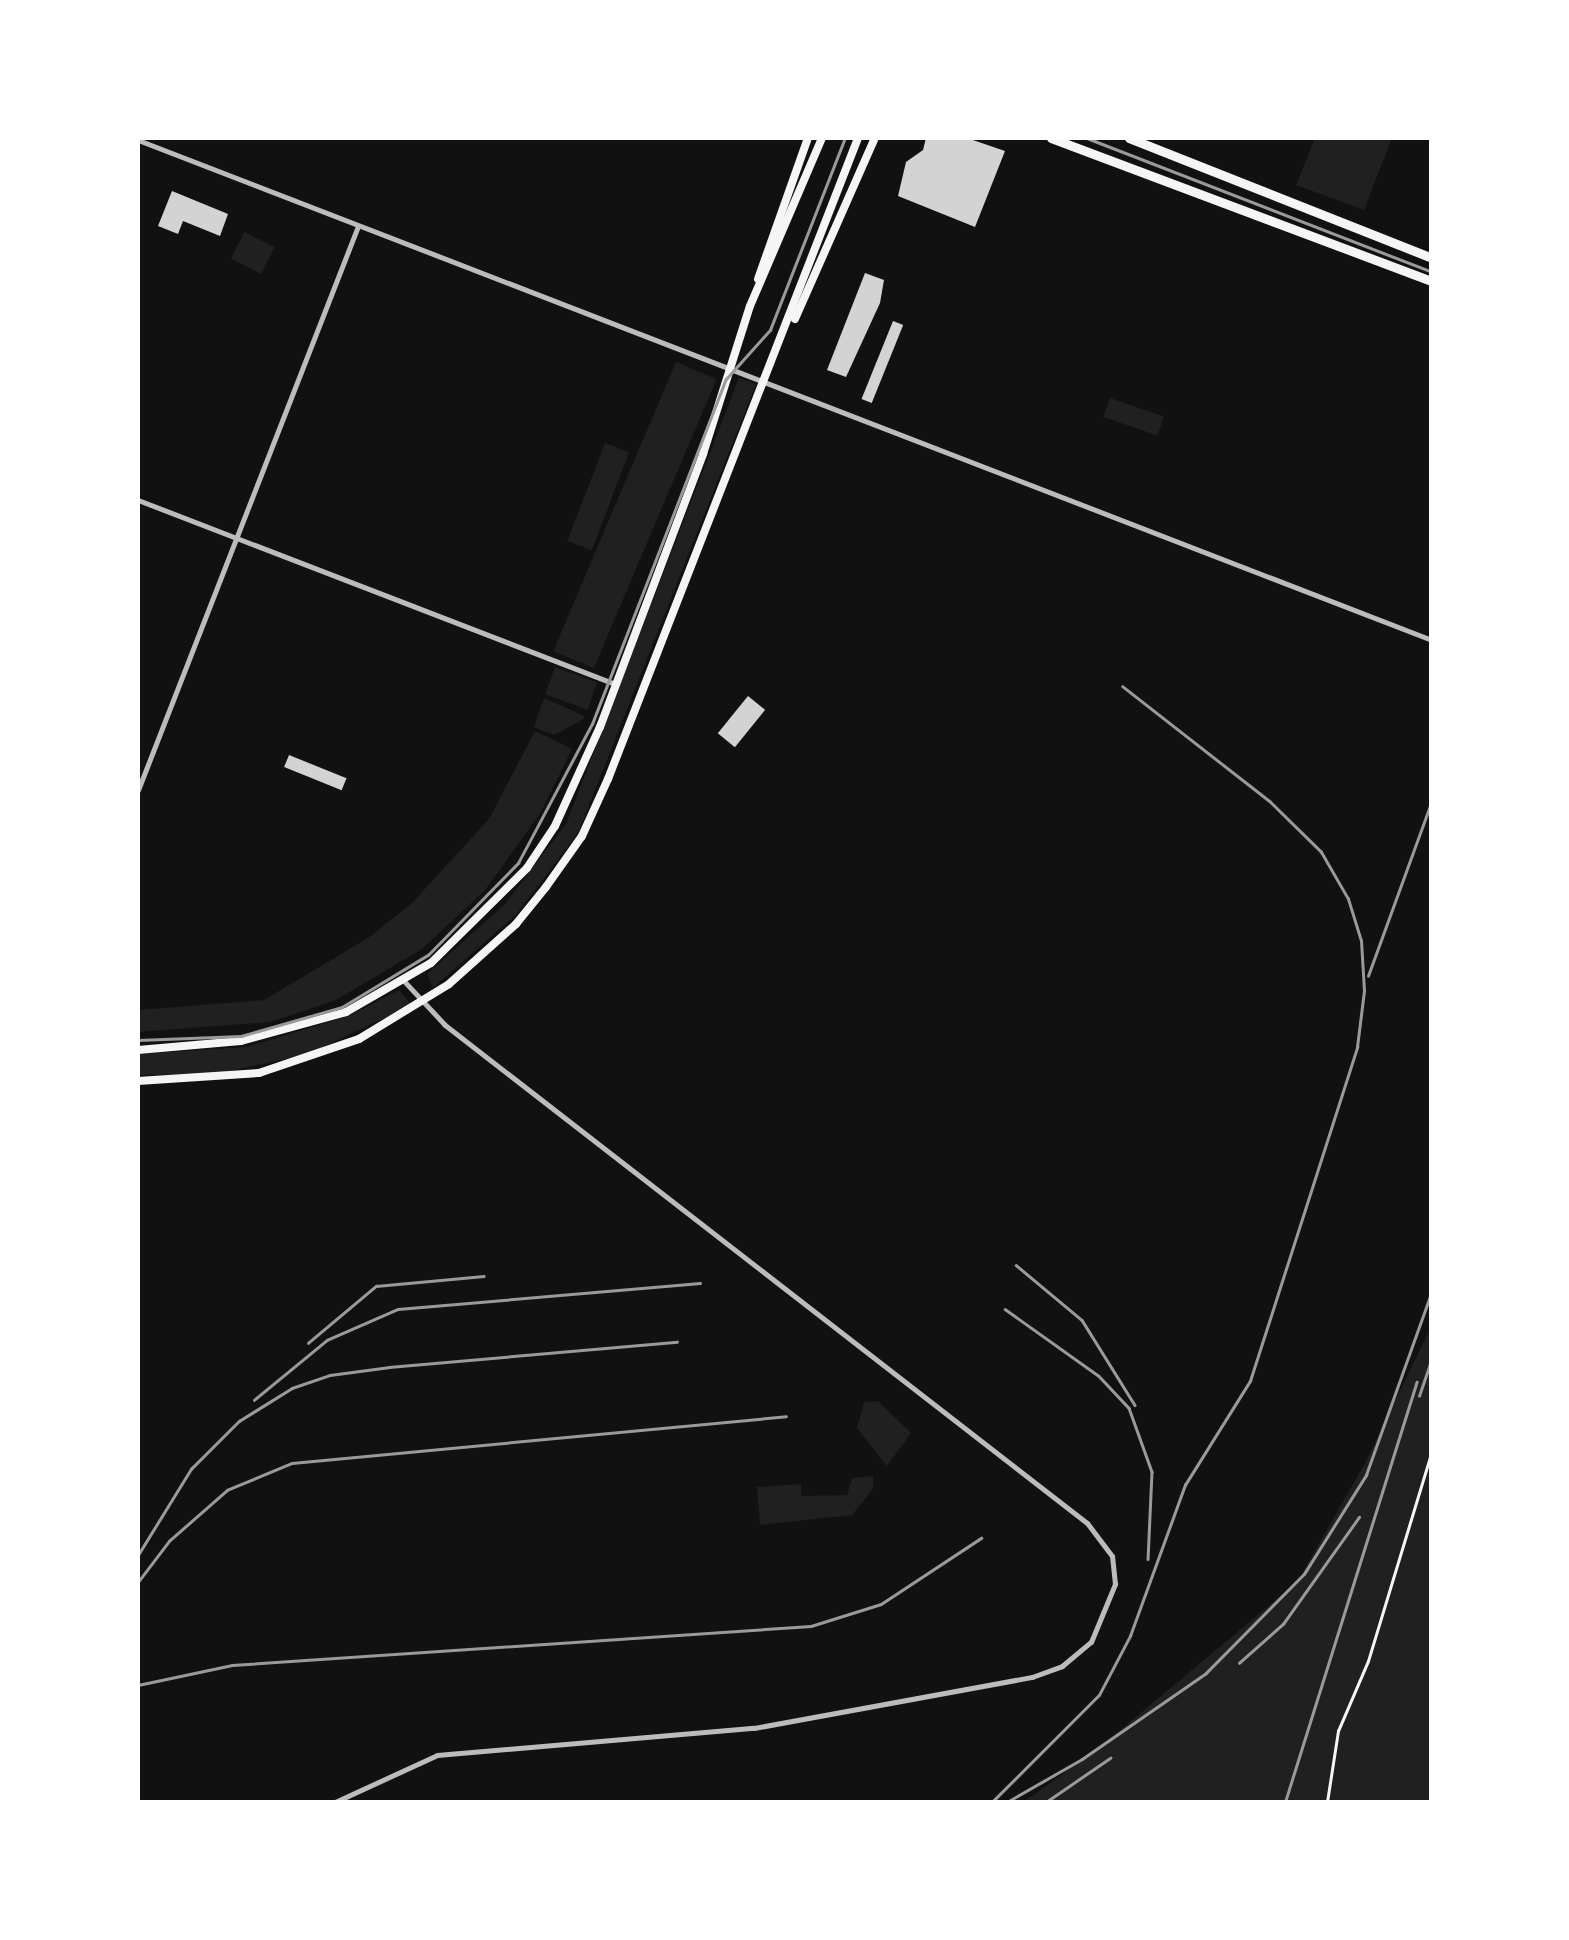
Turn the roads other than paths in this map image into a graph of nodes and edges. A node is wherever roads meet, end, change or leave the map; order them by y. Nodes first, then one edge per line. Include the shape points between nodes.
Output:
1 (808, 138) edge
2 (822, 138) edge
3 (858, 138) edge
4 (875, 138) edge
5 (1051, 138) edge
6 (1129, 138) edge
7 (138, 140) edge
8 (358, 226) junction
9 (1432, 258) edge
10 (1432, 282) edge
11 (750, 306) junction
12 (782, 340) junction
13 (730, 368) junction
14 (766, 382) junction
15 (138, 500) edge
16 (235, 538) junction
17 (1432, 640) edge
18 (616, 684) junction
19 (138, 790) edge
20 (404, 981) junction
21 (422, 1004) junction
22 (138, 1050) edge
23 (138, 1081) edge
24 (335, 1802) edge

1 - 11 main road
2 - 11 main road
3 - 12 main road
4 - 12 main road via 838,232
5 - 10 main road
6 - 9 main road
7 - 8 street
8 - 13 street
8 - 16 street
11 - 13 main road
12 - 14 main road
13 - 14 street
13 - 18 main road
14 - 17 street
14 - 21 main road via 582,836 516,924
15 - 16 street
16 - 18 street
16 - 19 street
18 - 20 main road via 555,826 528,868 466,932
20 - 21 street
20 - 22 main road via 291,1032
21 - 23 main road via 309,1060 259,1072
21 - 24 street via 1088,1523 1112,1556 1111,1606 1075,1657 1032,1678 754,1728 437,1755

